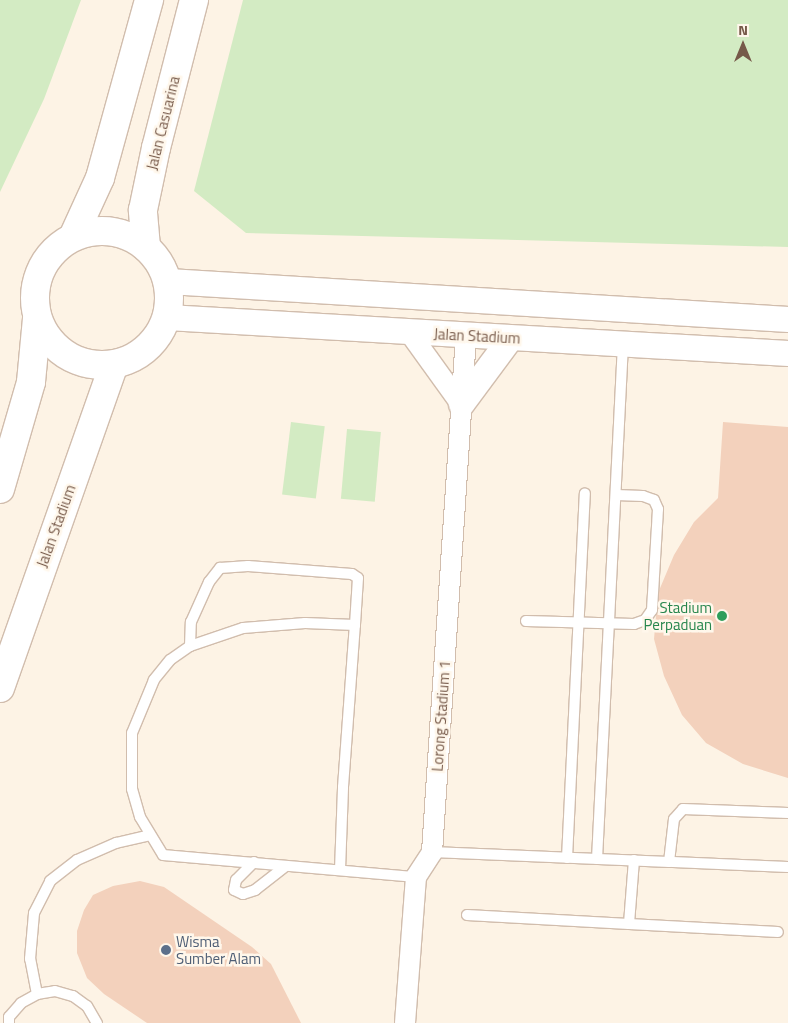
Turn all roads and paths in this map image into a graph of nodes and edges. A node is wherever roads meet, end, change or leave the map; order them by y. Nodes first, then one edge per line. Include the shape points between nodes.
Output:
1 (150, 0) edge
2 (194, 0) edge
3 (73, 237) junction
4 (146, 246) junction
5 (168, 281) junction
6 (392, 295) junction
7 (37, 318) junction
8 (167, 318) junction
9 (788, 318) edge
10 (409, 332) junction
11 (466, 336) junction
12 (510, 338) junction
13 (624, 344) junction
14 (788, 353) edge
15 (114, 365) junction
16 (461, 404) junction
17 (0, 490) edge
18 (585, 493) dead end
19 (616, 495) junction
20 (526, 621) dead end
21 (579, 622) junction
22 (610, 624) junction
23 (354, 625) junction
24 (190, 646) junction
25 (0, 688) edge
26 (788, 814) edge
27 (150, 834) junction
28 (432, 852) junction
29 (566, 858) junction
30 (597, 859) junction
31 (634, 860) junction
32 (254, 862) junction
33 (669, 862) junction
34 (286, 866) junction
35 (788, 867) edge
36 (340, 870) junction
37 (416, 877) junction
38 (467, 915) dead end
39 (629, 924) junction
40 (778, 932) dead end
41 (37, 994) junction
42 (6, 1018) edge
43 (97, 1023) edge
44 (405, 1023) edge

1 - 3 main road via 100,178
2 - 4 main road, Jalan Casuarina via 143,210
3 - 4 main road via 91,231 111,231 130,236
3 - 7 main road via 57,248 40,271 34,299
4 - 5 main road via 156,256
5 - 6 street
5 - 8 main road
6 - 9 street
6 - 11 street via 407,303 440,309 454,316 463,326
7 - 15 main road via 45,335 63,354 88,364
7 - 17 main road via 31,382
8 - 10 street, Jalan Stadium
8 - 15 main road via 148,348 132,359
10 - 11 street, Jalan Stadium
10 - 16 street
11 - 12 street, Jalan Stadium
11 - 16 street, Lorong Stadium 1
12 - 13 street, Jalan Stadium
12 - 16 street
13 - 14 street, Jalan Stadium
13 - 19 lane
15 - 25 main road, Jalan Stadium
16 - 28 street, Lorong Stadium 1
18 - 21 lane
19 - 22 lane
19 - 22 lane via 643,496 654,500 658,509 652,610 645,620 634,624
20 - 21 lane
21 - 22 lane
21 - 29 lane
22 - 30 lane
23 - 24 lane via 305,623 243,628
23 - 24 lane via 359,586 358,578 352,574 248,566 220,568 209,582 191,622
23 - 36 lane via 342,787
24 - 27 lane via 170,660 154,680 132,733 132,789 140,817
26 - 33 lane via 683,809 674,819
27 - 32 lane via 163,855
27 - 41 lane via 116,843 77,860 50,881 34,913 30,959
28 - 29 lane
28 - 37 street, Lorong Stadium 1
29 - 30 lane
30 - 31 lane
31 - 33 lane
31 - 39 lane
32 - 34 lane
32 - 34 lane via 236,880 234,890 243,894 255,890
33 - 35 lane
34 - 36 lane
36 - 37 lane
37 - 44 street, Lorong Stadium 1
38 - 39 lane
39 - 40 lane
41 - 42 lane via 21,1003
41 - 43 lane via 55,991 73,996 87,1006

